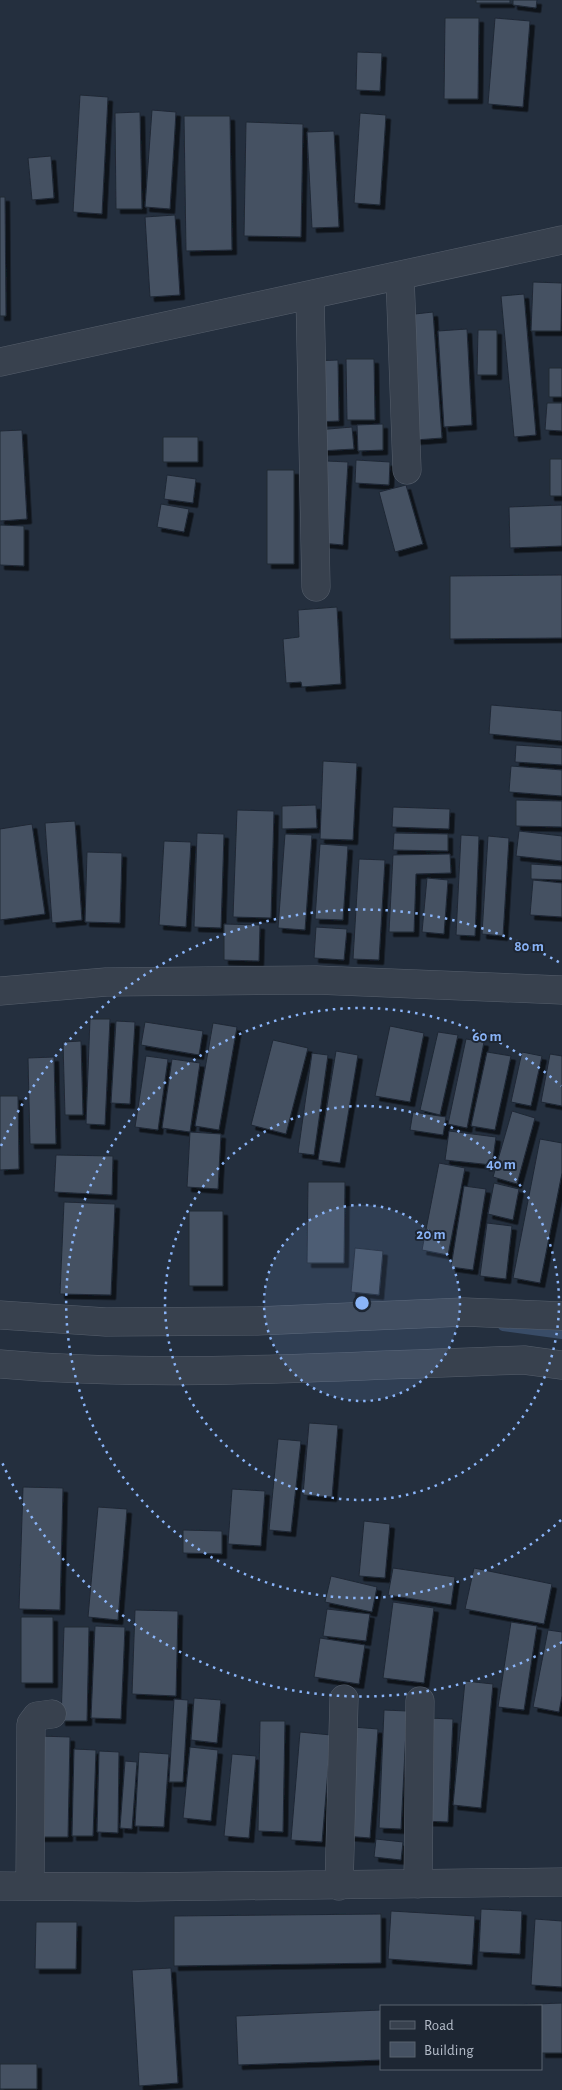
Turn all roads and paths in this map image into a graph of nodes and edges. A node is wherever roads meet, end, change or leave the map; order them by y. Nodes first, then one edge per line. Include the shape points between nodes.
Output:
1 (562, 240) edge
2 (400, 276) junction
3 (310, 295) junction
4 (0, 362) edge
5 (407, 470) dead end
6 (316, 587) dead end
7 (562, 990) edge
8 (0, 991) edge
9 (0, 1314) edge
10 (562, 1316) edge
11 (0, 1364) edge
12 (562, 1366) edge
13 (344, 1699) dead end
14 (420, 1701) dead end
15 (52, 1714) dead end
16 (562, 1882) edge
17 (418, 1884) junction
18 (0, 1886) edge
19 (30, 1886) junction
20 (339, 1886) junction

1 - 2 street
2 - 3 street
2 - 5 street
3 - 4 street
3 - 6 street
7 - 8 street via 316,980 106,982
9 - 10 street via 106,1322 258,1321 464,1312
11 - 12 street via 156,1371 524,1360
13 - 20 street
14 - 17 street
15 - 19 street via 37,1716 31,1724
16 - 17 street
17 - 20 street
18 - 19 street
19 - 20 street

